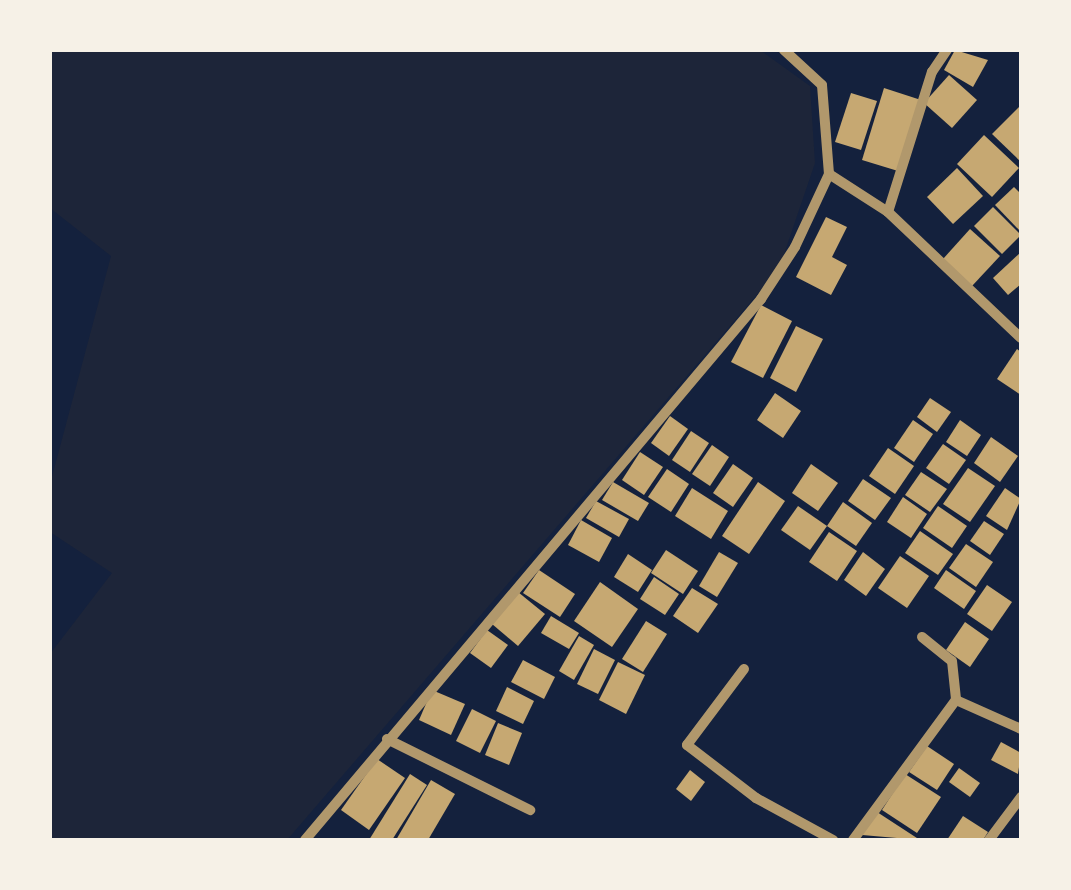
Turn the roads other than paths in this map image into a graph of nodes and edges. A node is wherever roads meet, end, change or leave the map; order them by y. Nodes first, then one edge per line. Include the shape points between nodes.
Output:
1 (784, 50) edge
2 (946, 50) edge
3 (829, 174) junction
4 (888, 212) junction
5 (1021, 338) edge
6 (922, 638) dead end
7 (744, 669) dead end
8 (956, 700) junction
9 (1021, 730) edge
10 (387, 739) junction
11 (1021, 797) edge
12 (530, 810) dead end
13 (857, 839) edge
14 (305, 840) edge
15 (833, 840) edge
16 (989, 840) edge

1 - 3 street via 822,84
2 - 4 street via 932,72
3 - 4 street
3 - 10 street via 761,299
4 - 5 street
6 - 8 street via 952,660
7 - 15 street via 687,745 756,798
8 - 9 street
8 - 13 street
10 - 12 street
10 - 14 street
11 - 16 street

